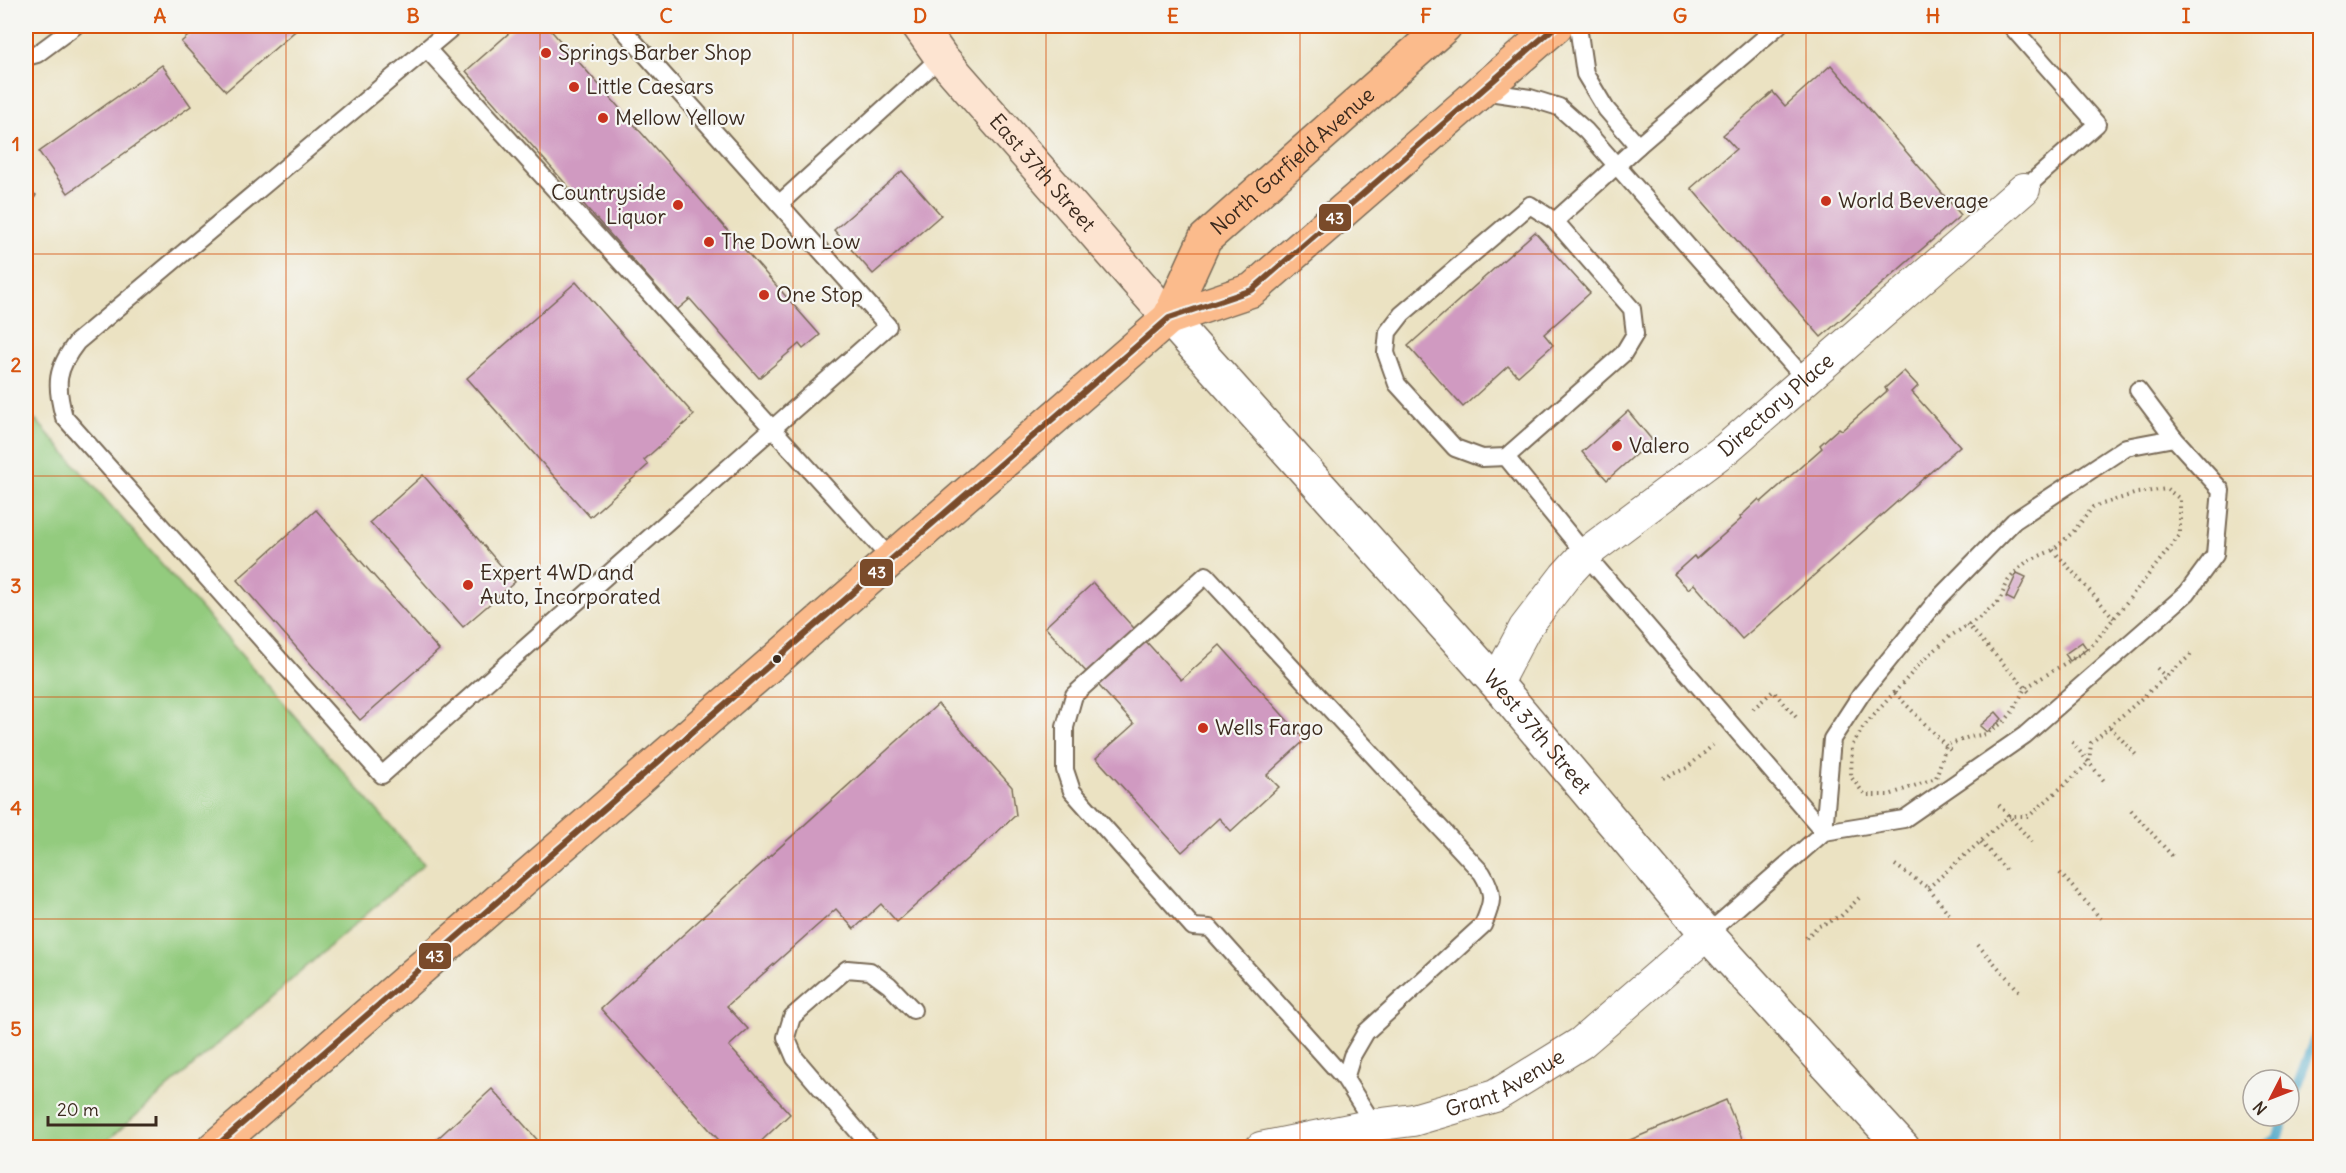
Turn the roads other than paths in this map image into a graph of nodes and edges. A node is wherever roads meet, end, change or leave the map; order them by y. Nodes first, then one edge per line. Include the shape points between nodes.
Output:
1 (75, 26) edge
2 (454, 26) edge
3 (620, 26) edge
4 (919, 26) edge
5 (1445, 26) edge
6 (1556, 26) edge
7 (1578, 26) edge
8 (1778, 26) edge
9 (2011, 26) edge
10 (427, 49) junction
11 (26, 57) edge
12 (941, 57) junction
13 (1482, 91) junction
14 (1638, 146) junction
15 (1617, 166) junction
16 (2024, 189) joint
17 (779, 204) junction
18 (1555, 221) junction
19 (1169, 318) junction
20 (1805, 379) junction
21 (2138, 390) dead end
22 (772, 428) junction
23 (2174, 438) junction
24 (1506, 457) junction
25 (1585, 554) junction
26 (891, 559) junction
27 (1496, 682) junction
28 (1824, 832) junction
29 (1707, 934) junction
30 (913, 1010) dead end
31 (1345, 1079) junction
32 (1374, 1125) junction
33 (214, 1148) edge
34 (872, 1148) edge
35 (1261, 1148) edge
36 (1903, 1148) edge

1 - 11 lane via 37,54
2 - 10 lane
3 - 17 lane
4 - 12 main road, East 37th Street
5 - 19 highway, North Garfield Avenue via 1205,239
6 - 13 highway, North Garfield Avenue
7 - 14 lane via 1585,74 1606,109
8 - 14 lane
9 - 16 lane via 2097,124
10 - 22 lane
10 - 22 lane via 77,342 64,358 58,378 64,417 382,775
12 - 17 lane
12 - 19 main road, East 37th Street
13 - 15 lane via 1559,107
13 - 19 highway, North Garfield Avenue via 1252,290
14 - 15 lane
15 - 18 lane
15 - 20 lane
16 - 20 street, Directory Place
17 - 22 lane via 888,326
18 - 24 lane via 1632,309 1635,334 1623,354
18 - 24 lane via 1530,205 1402,314 1388,332 1386,353 1397,384 1455,448 1482,458
19 - 26 highway, North Garfield Avenue
19 - 27 street, West 37th Street
20 - 25 street, Directory Place via 1727,448
21 - 23 lane
22 - 26 lane
23 - 28 lane via 2126,447 2014,521 1938,599 1862,693 1832,739
23 - 28 lane via 2221,490 2215,555 2187,593 2025,735 1904,819
24 - 25 lane
25 - 27 street, Directory Place via 1525,628
25 - 28 lane
26 - 33 highway, North Garfield Avenue
27 - 29 street, West 37th Street
28 - 29 lane
29 - 32 street, Grant Avenue via 1581,1043 1495,1096 1413,1120
29 - 36 street, West 37th Street
30 - 34 lane via 870,971 847,969 792,1017 786,1037 795,1058
31 - 31 lane via 1366,1032 1483,925 1491,908 1492,889 1482,873 1206,575 1074,695 1065,727 1065,770 1072,791 1193,927 1210,928
31 - 32 lane
32 - 35 street, Grant Avenue

